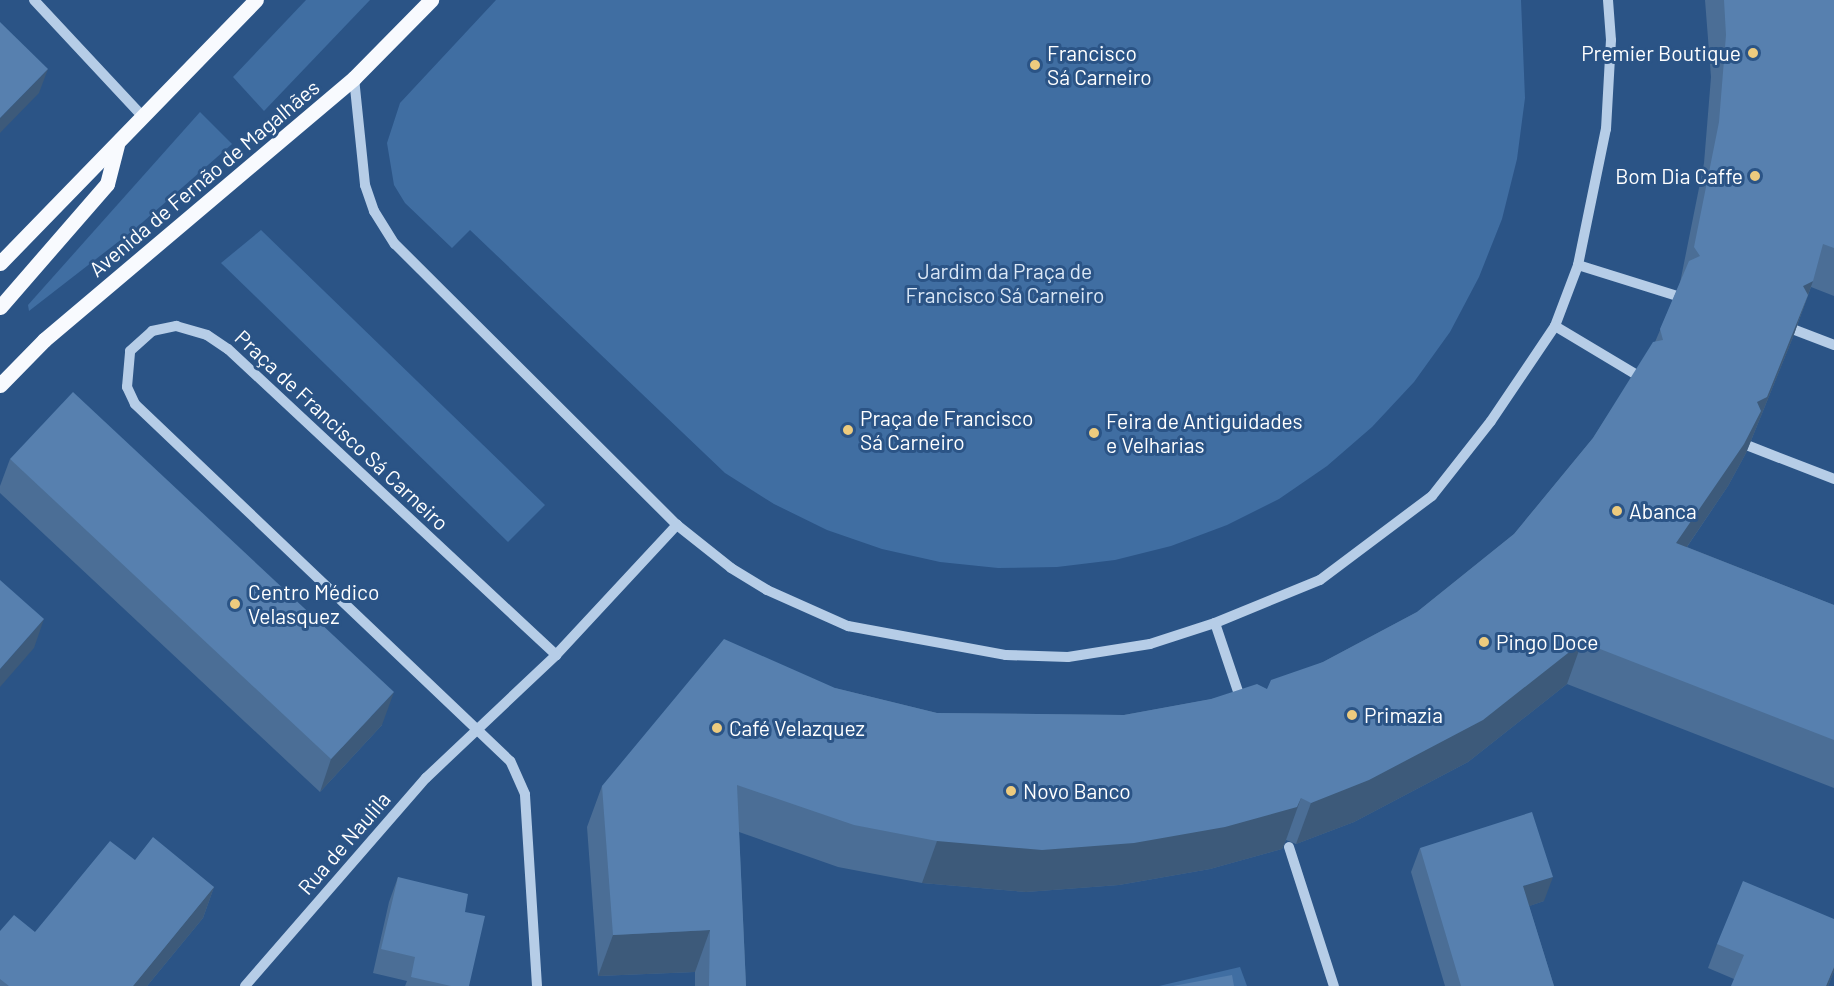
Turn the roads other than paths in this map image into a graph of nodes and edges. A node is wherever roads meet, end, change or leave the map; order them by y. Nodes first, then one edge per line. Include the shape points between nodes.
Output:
1 (34, 0) edge
2 (256, 0) edge
3 (431, 0) edge
4 (1608, 0) edge
5 (354, 78) junction
6 (143, 117) junction
7 (117, 145) junction
8 (0, 263) edge
9 (1578, 265) junction
10 (1677, 296) edge
11 (0, 307) edge
12 (1555, 326) junction
13 (1795, 330) edge
14 (1834, 345) edge
15 (1642, 378) edge
16 (0, 385) edge
17 (1749, 446) edge
18 (1834, 480) edge
19 (677, 525) junction
20 (1215, 623) junction
21 (556, 655) junction
22 (1246, 715) edge
23 (474, 729) junction
24 (1289, 847) edge
25 (245, 986) edge
26 (537, 986) edge
27 (1334, 986) edge

1 - 6 street
2 - 6 main road
3 - 5 main road, Avenida de Fernão de Magalhães
4 - 9 street via 1611,40 1606,129
5 - 16 main road, Avenida de Fernão de Magalhães via 44,340
5 - 19 street via 365,185 374,211 395,244
6 - 7 main road
7 - 8 main road
7 - 11 main road via 107,184
9 - 10 street
9 - 12 street
12 - 15 street
12 - 20 street via 1491,421 1432,496 1320,580
13 - 14 street
17 - 18 street
19 - 20 street via 730,568 767,590 848,626 947,647 1005,655 1068,657 1150,644
19 - 21 street
20 - 22 street
21 - 23 street
21 - 23 street, Praça de Francisco Sá Carneiro via 228,349 207,335 176,326 152,331 130,351 127,387 135,404
23 - 25 street, Rua de Naulila via 426,778
23 - 26 street, Praça de Francisco Sá Carneiro via 510,761 525,794
24 - 27 street

